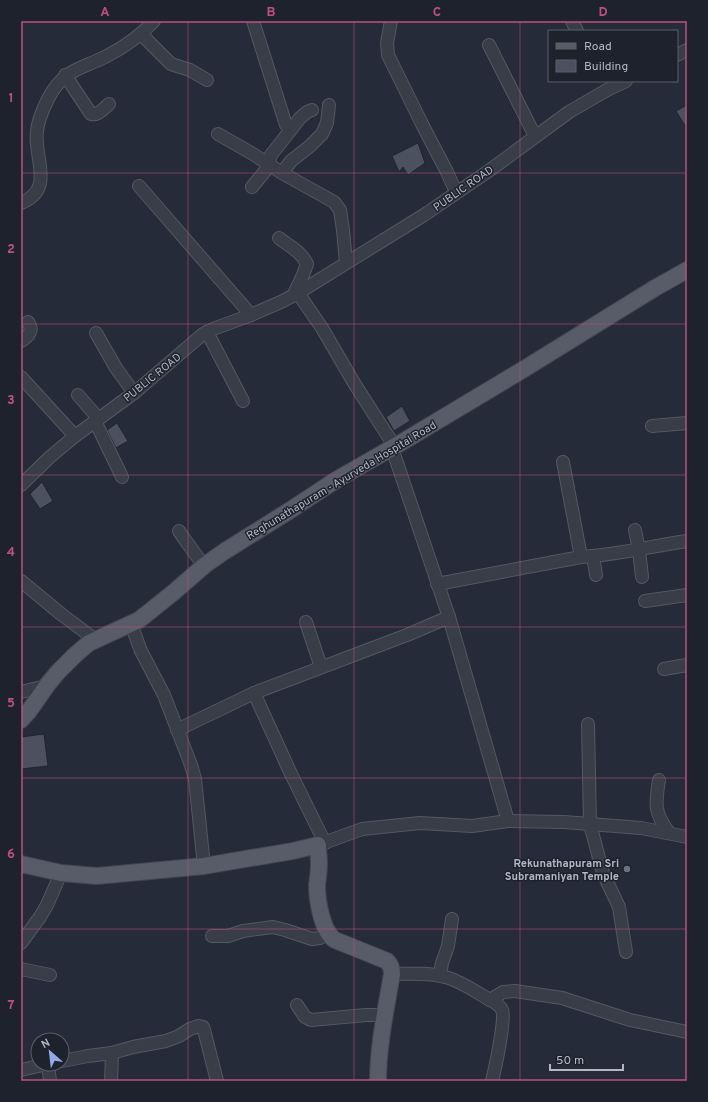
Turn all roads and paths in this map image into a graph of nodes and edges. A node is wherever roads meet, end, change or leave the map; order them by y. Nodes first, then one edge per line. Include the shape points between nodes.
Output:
1 (154, 21) edge
2 (253, 21) edge
3 (390, 21) edge
4 (572, 21) edge
5 (576, 30) edge
6 (141, 34) junction
7 (489, 45) dead end
8 (687, 50) edge
9 (678, 54) edge
10 (65, 76) junction
11 (207, 80) dead end
12 (622, 82) edge
13 (605, 86) edge
14 (109, 104) dead end
15 (329, 105) dead end
16 (312, 110) dead end
17 (286, 125) dead end
18 (218, 134) dead end
19 (535, 136) junction
20 (269, 165) junction
21 (282, 173) junction
22 (139, 186) dead end
23 (252, 187) dead end
24 (456, 192) junction
25 (21, 203) edge
26 (278, 238) dead end
27 (346, 263) junction
28 (687, 270) edge
29 (295, 295) junction
30 (251, 315) junction
31 (28, 322) dead end
32 (207, 332) junction
33 (96, 334) dead end
34 (21, 341) edge
35 (21, 377) edge
36 (134, 393) junction
37 (82, 395) dead end
38 (243, 401) dead end
39 (99, 418) junction
40 (687, 423) edge
41 (652, 426) dead end
42 (75, 436) junction
43 (394, 448) junction
44 (563, 462) dead end
45 (122, 477) dead end
46 (21, 486) edge
47 (635, 530) dead end
48 (179, 531) dead end
49 (687, 541) edge
50 (639, 550) junction
51 (587, 557) junction
52 (204, 566) junction
53 (596, 575) dead end
54 (642, 577) dead end
55 (21, 581) edge
56 (437, 584) junction
57 (687, 595) edge
58 (645, 601) dead end
59 (449, 617) junction
60 (306, 622) dead end
61 (130, 624) junction
62 (94, 640) junction
63 (687, 665) edge
64 (321, 667) junction
65 (664, 669) dead end
66 (46, 686) junction
67 (21, 692) edge
68 (254, 693) junction
69 (21, 720) edge
70 (588, 724) dead end
71 (177, 730) junction
72 (659, 780) dead end
73 (508, 821) junction
74 (590, 824) junction
75 (669, 833) junction
76 (687, 837) edge
77 (321, 844) junction
78 (21, 864) edge
79 (204, 866) junction
80 (61, 873) junction
81 (452, 919) dead end
82 (327, 933) junction
83 (212, 936) dead end
84 (21, 943) edge
85 (626, 952) dead end
86 (21, 969) edge
87 (392, 974) junction
88 (50, 975) dead end
89 (440, 975) junction
90 (490, 1000) junction
91 (297, 1005) dead end
92 (384, 1015) junction
93 (687, 1032) edge
94 (112, 1053) junction
95 (70, 1059) edge
96 (111, 1081) edge
97 (217, 1081) edge
98 (378, 1081) edge
99 (492, 1081) edge

1 - 6 street
2 - 17 street
3 - 24 street via 388,55
4 - 5 street
6 - 10 street via 123,47
6 - 11 street via 171,64 190,70
7 - 19 street
8 - 9 street
10 - 14 street via 91,114 96,114
10 - 25 street via 48,99 37,131 41,169 39,189 36,194
12 - 13 street, PUBLIC ROAD
13 - 19 street, PUBLIC ROAD
15 - 21 street via 327,123 322,134 291,161
16 - 20 street via 300,118 271,155
18 - 20 street
19 - 24 street, PUBLIC ROAD
20 - 21 street
20 - 23 street
21 - 27 street via 334,202 340,210
22 - 30 street
24 - 27 street, PUBLIC ROAD
26 - 29 street via 299,252 306,264
27 - 29 street, PUBLIC ROAD
28 - 43 main road, Reghunathapuram - Ayurveda Hospital Road
29 - 30 street, PUBLIC ROAD
29 - 43 street via 322,328
30 - 32 street, PUBLIC ROAD
31 - 34 street via 31,328 29,335
32 - 36 street, PUBLIC ROAD
32 - 38 street
33 - 36 street
35 - 42 street
36 - 39 street, PUBLIC ROAD
37 - 39 street
39 - 42 street, PUBLIC ROAD
39 - 45 street
40 - 41 street
42 - 46 street, PUBLIC ROAD
43 - 52 main road, Reghunathapuram - Ayurveda Hospital Road via 336,480
43 - 56 street
44 - 51 street
47 - 50 street
48 - 52 street
49 - 50 street
50 - 51 street
50 - 54 street
51 - 53 street
51 - 56 street
52 - 61 main road, Reghunathapuram - Ayurveda Hospital Road via 139,620
55 - 62 street
56 - 59 street
57 - 58 street
59 - 64 street
59 - 73 street
60 - 64 street
61 - 62 main road, Reghunathapuram - Ayurveda Hospital Road
61 - 71 street via 164,695
62 - 66 main road, Reghunathapuram - Ayurveda Hospital Road via 75,655
63 - 65 street
64 - 68 street
66 - 67 street
66 - 69 main road, Reghunathapuram - Ayurveda Hospital Road
68 - 71 street
68 - 77 street
70 - 74 street
71 - 79 street via 195,779
72 - 75 street via 657,813
73 - 74 street
73 - 77 street via 472,826 420,823 362,829
74 - 75 street
74 - 85 street via 603,873 619,907
75 - 76 street
77 - 79 main road
77 - 82 main road via 318,900
78 - 80 main road
79 - 80 main road via 97,876
80 - 84 street via 47,905
81 - 89 street
82 - 83 street via 320,938 312,939 273,927 228,936
82 - 87 main road via 335,940 387,961 391,965
86 - 88 street
87 - 89 street
87 - 92 main road
89 - 90 street via 451,978
90 - 93 street via 503,992 515,991 562,998 622,1017
90 - 99 street via 503,1011
91 - 92 street via 305,1017 311,1020
92 - 98 main road
94 - 95 street
94 - 96 street
94 - 97 street via 166,1041 200,1026 204,1030

